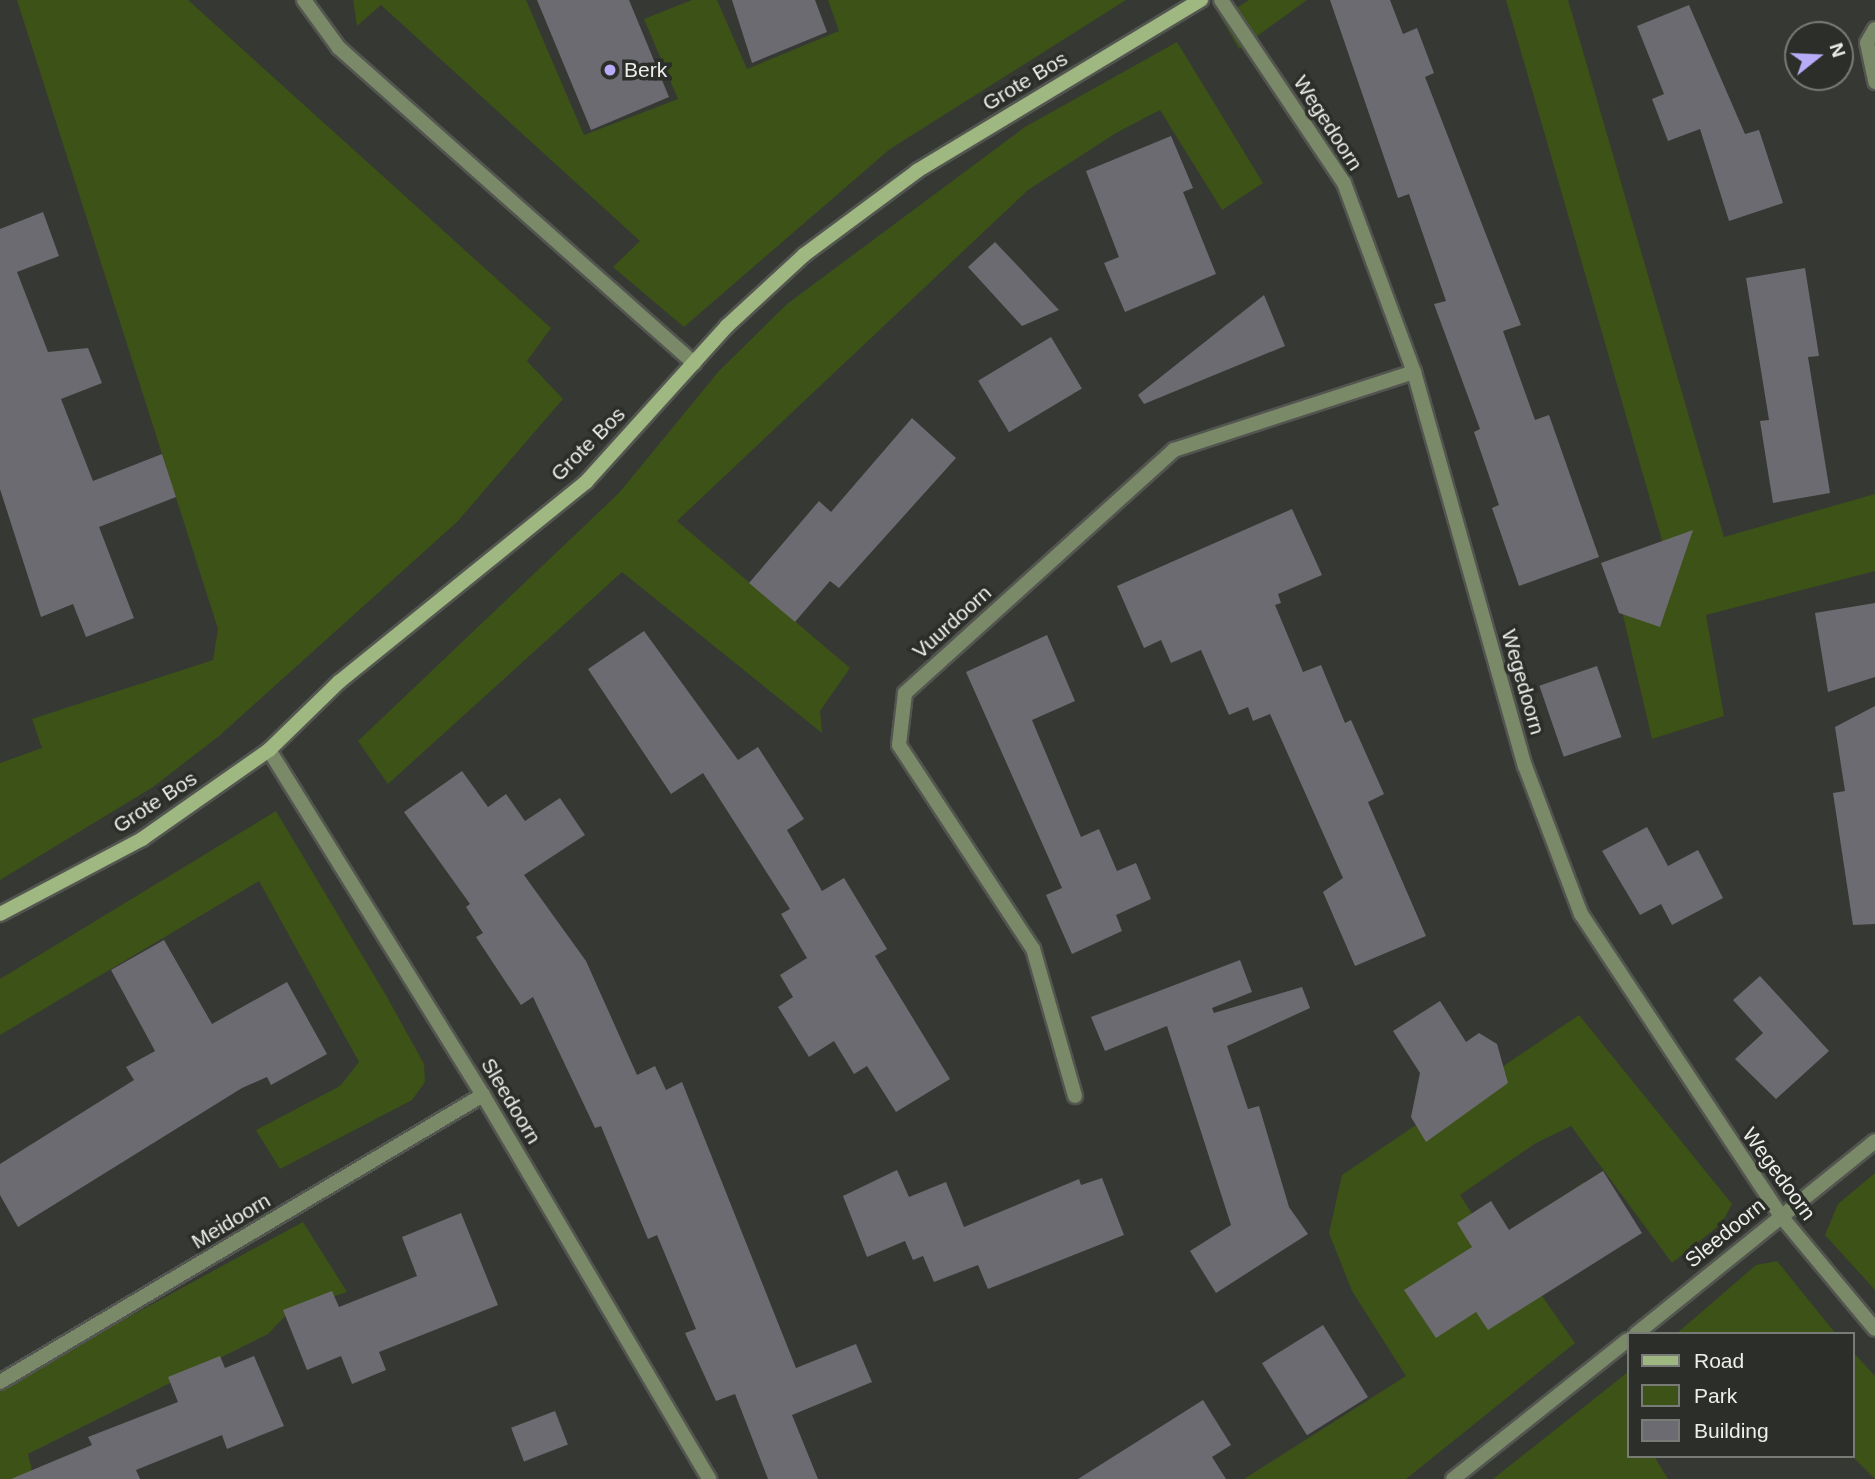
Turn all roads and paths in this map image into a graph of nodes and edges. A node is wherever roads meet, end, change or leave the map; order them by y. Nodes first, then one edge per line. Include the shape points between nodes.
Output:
1 (304, 0) edge
2 (1201, 0) edge
3 (1221, 0) edge
4 (1875, 29) edge
5 (1875, 82) edge
6 (694, 363) junction
7 (1413, 372) junction
8 (269, 750) junction
9 (0, 914) edge
10 (484, 1095) junction
11 (1075, 1096) dead end
12 (1875, 1141) edge
13 (1780, 1215) junction
14 (1875, 1329) edge
15 (1638, 1332) edge
16 (1626, 1342) edge
17 (0, 1382) edge
18 (709, 1479) edge
19 (1453, 1479) edge

1 - 6 street via 339,48
2 - 6 street, Grote Bos via 917,171 804,254
3 - 7 street, Wegedoorn via 1344,183
4 - 5 street via 1867,43
6 - 8 street, Grote Bos via 586,482 339,681
7 - 11 street, Vuurdoorn via 1174,450 905,693 899,745 1033,948
7 - 13 street, Wegedoorn via 1525,766 1581,914
8 - 9 street, Grote Bos via 142,839
8 - 10 street, Sleedoorn
10 - 17 street, Meidoorn
10 - 18 street, Sleedoorn
12 - 13 street, Sleedoorn
13 - 14 street, Wegedoorn
13 - 15 street, Sleedoorn
16 - 19 street

